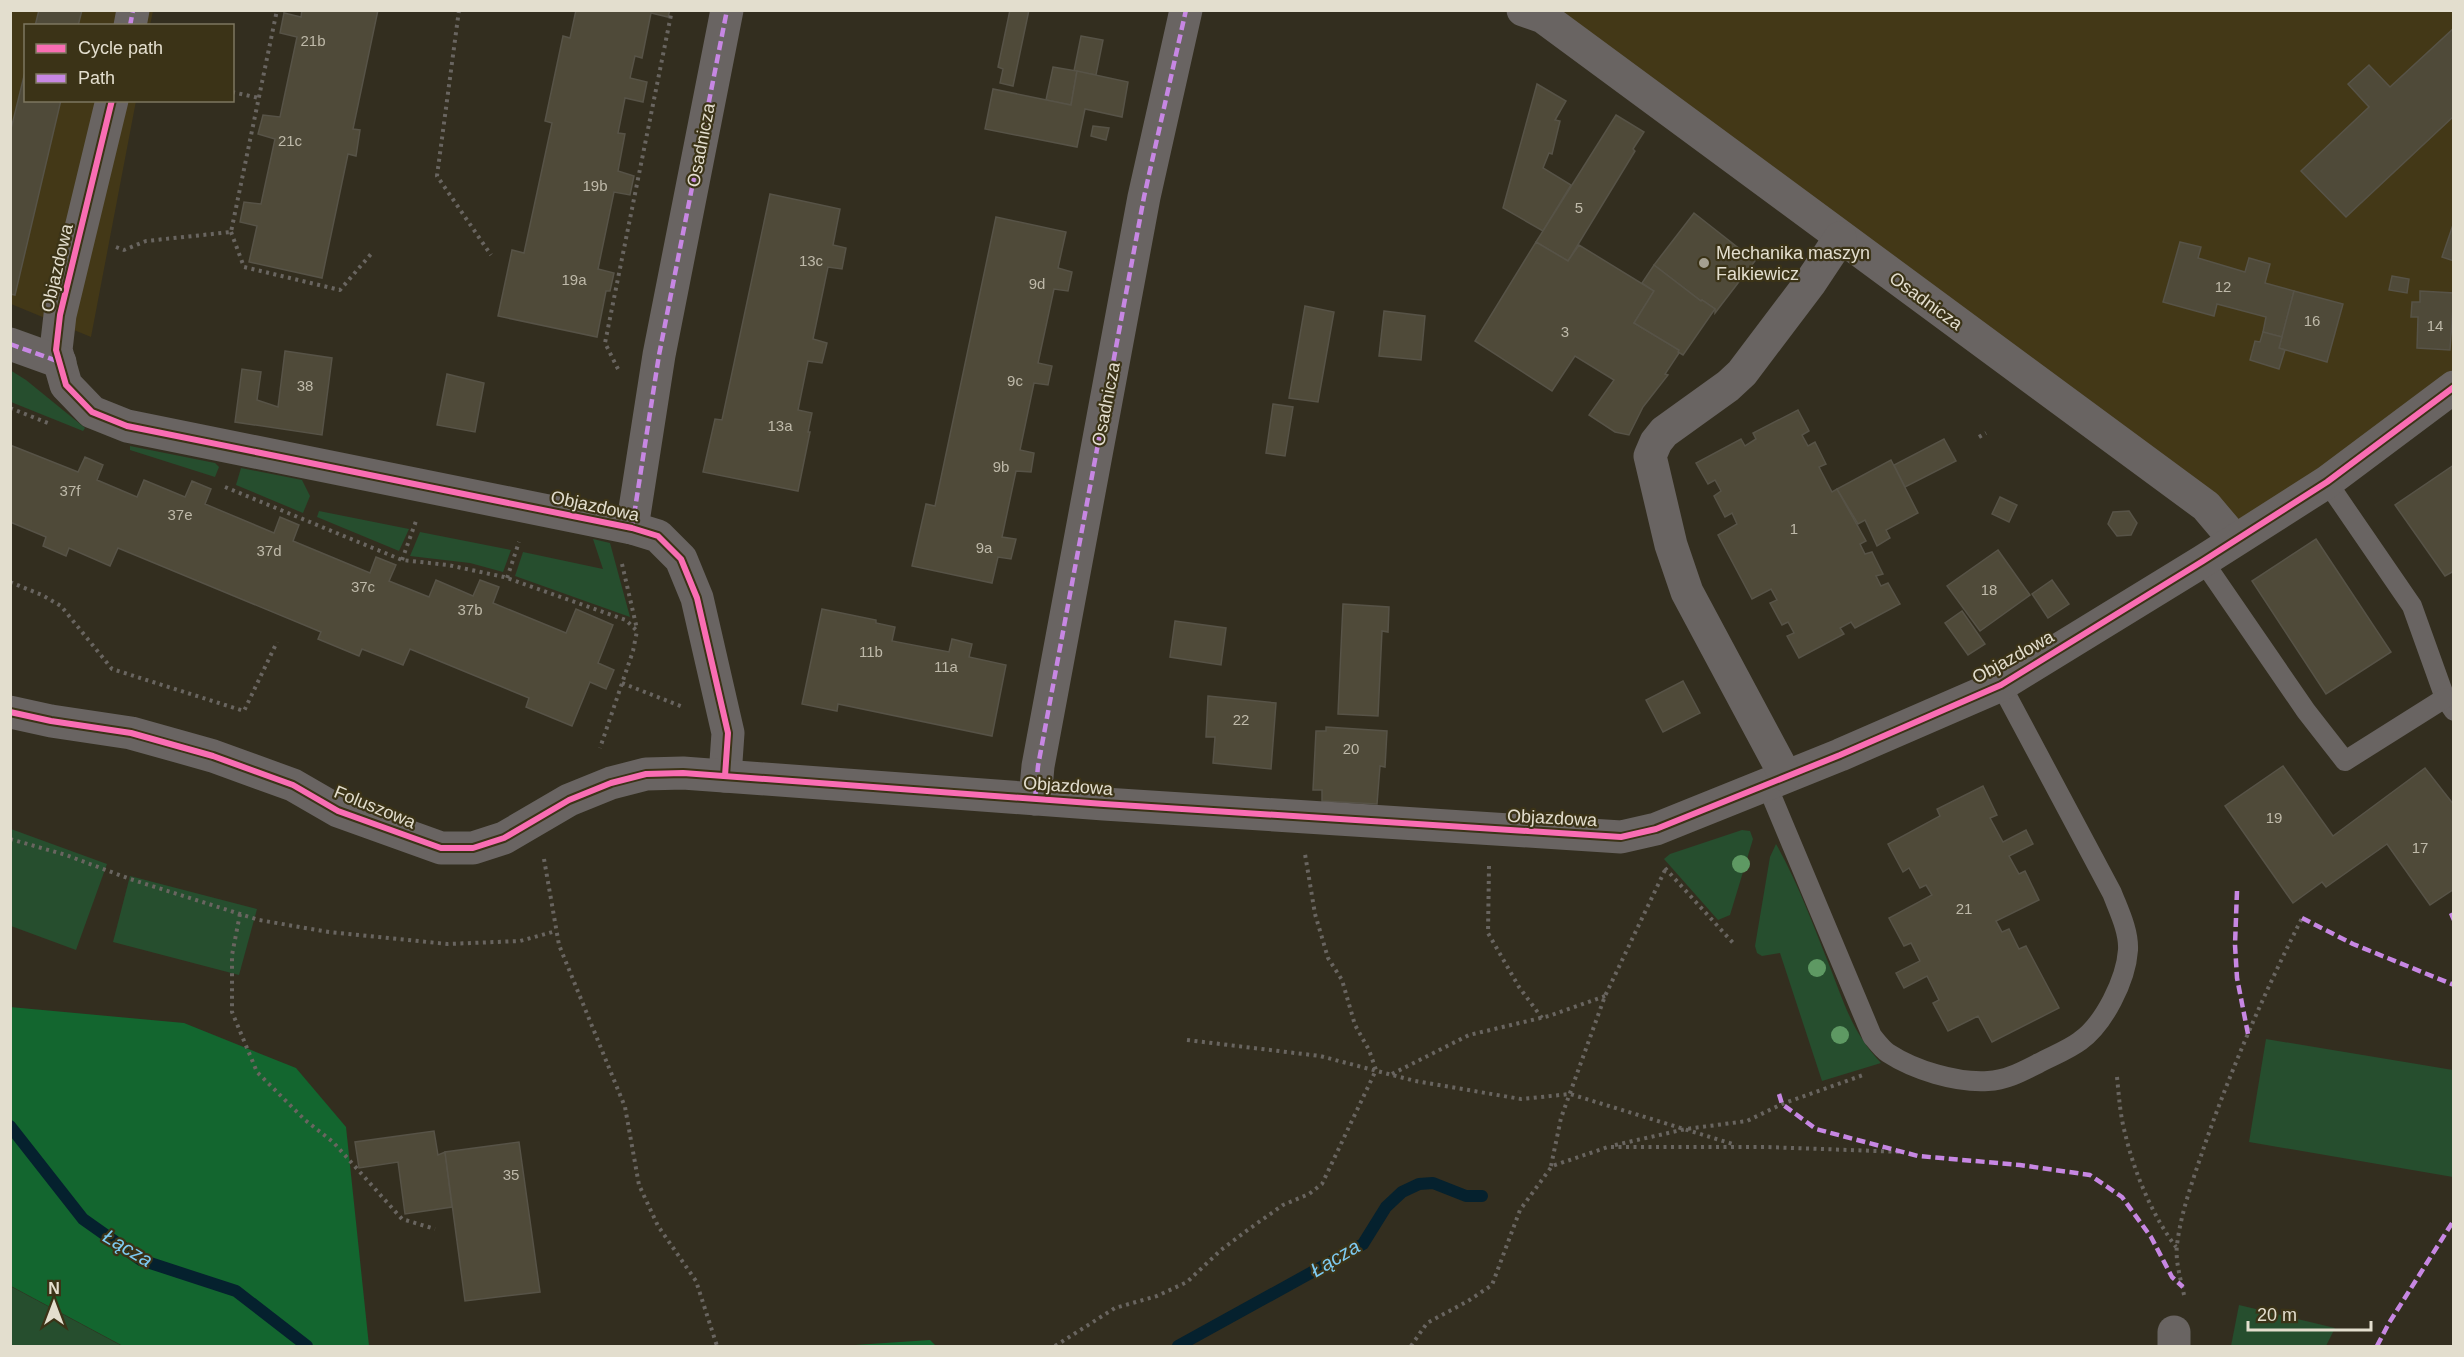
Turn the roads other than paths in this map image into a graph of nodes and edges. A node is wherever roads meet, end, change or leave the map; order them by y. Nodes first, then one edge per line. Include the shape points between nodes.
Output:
1 (727, 10) edge
2 (1186, 10) edge
3 (1523, 10) edge
4 (112, 102) edge
5 (1840, 238) junction
6 (10, 344) edge
7 (60, 362) junction
8 (2454, 387) edge
9 (2327, 482) junction
10 (632, 528) junction
11 (2234, 539) junction
12 (2203, 561) junction
13 (2001, 685) junction
14 (2449, 705) edge
15 (10, 712) edge
16 (725, 777) junction
17 (1776, 779) junction
18 (1035, 799) junction

1 - 10 street, Osadnicza via 659,355
2 - 18 street, Osadnicza via 1144,197
3 - 5 street, Osadnicza via 1543,17
4 - 7 street, Objazdowa via 60,315 56,350
5 - 11 street, Osadnicza via 2206,506
5 - 17 street via 1742,373 1664,432 1650,456 1671,545 1687,592
6 - 7 street
7 - 10 street, Objazdowa via 66,385 92,412 128,426
8 - 9 street, Objazdowa
9 - 11 street, Objazdowa
9 - 14 lane via 2412,606
10 - 16 street, Objazdowa via 658,536 681,559 697,598 728,733
11 - 12 street, Objazdowa
12 - 13 street, Objazdowa
12 - 14 lane via 2345,761
13 - 17 street, Objazdowa
13 - 17 lane via 2112,893 2128,948 2117,992 2100,1019 2080,1041 2013,1077 1963,1080 1905,1062 1886,1052 1872,1036
15 - 16 street, Foluszowa via 131,733 213,756 293,785 338,811 441,848 473,848 504,838 569,800 646,774
16 - 18 street, Objazdowa
17 - 18 street, Objazdowa via 1640,834 1622,837

